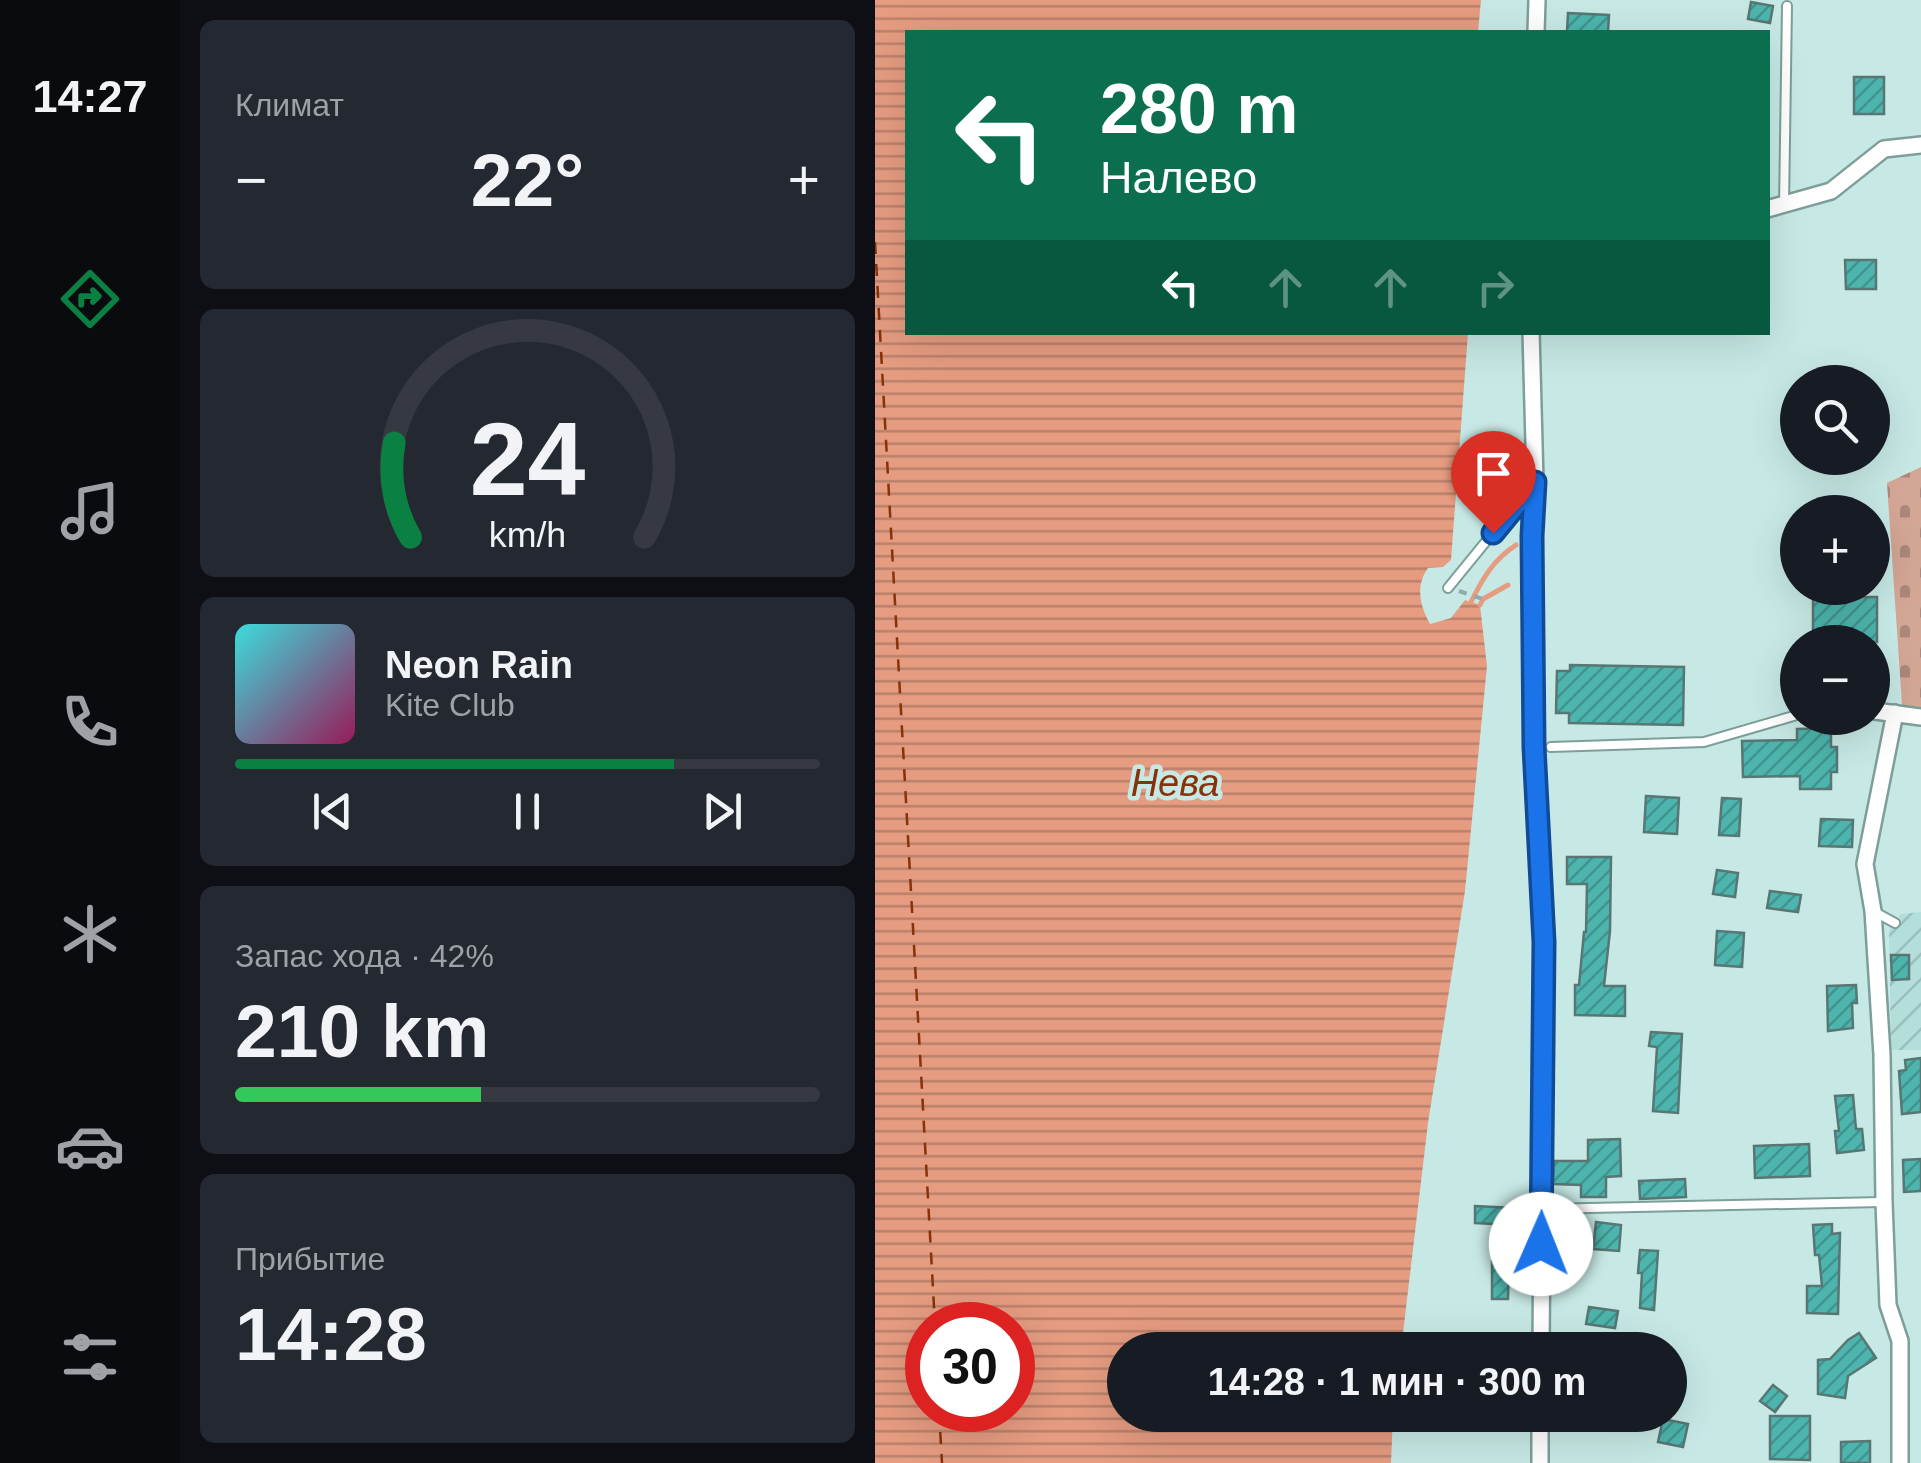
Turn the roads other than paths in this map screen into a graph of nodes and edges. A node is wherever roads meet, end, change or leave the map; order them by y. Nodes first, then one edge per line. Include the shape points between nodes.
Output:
1 (1537, 0) edge
2 (1787, 6) dead end
3 (1536, 30) edge
4 (1921, 145) edge
5 (1785, 206) junction
6 (1770, 208) edge
7 (1531, 335) edge
8 (1535, 482) junction
9 (1448, 588) dead end
10 (1890, 713) edge
11 (1895, 713) junction
12 (1921, 718) edge
13 (1780, 721) edge
14 (1551, 747) dead end
15 (1873, 911) junction
16 (1895, 923) dead end
17 (1884, 1202) junction
18 (1542, 1209) junction
19 (1541, 1332) edge
20 (1540, 1432) edge
21 (1540, 1463) edge
22 (1900, 1463) edge

1 - 3 street
2 - 5 lane
4 - 5 street via 1883,149 1831,190
5 - 6 street
7 - 8 street
8 - 9 lane
8 - 18 street
10 - 11 street
11 - 12 street
11 - 15 street via 1865,864
13 - 14 lane via 1704,742
15 - 16 lane
15 - 17 street
17 - 18 lane
17 - 22 street via 1888,1305 1900,1341
18 - 19 street
20 - 21 street

